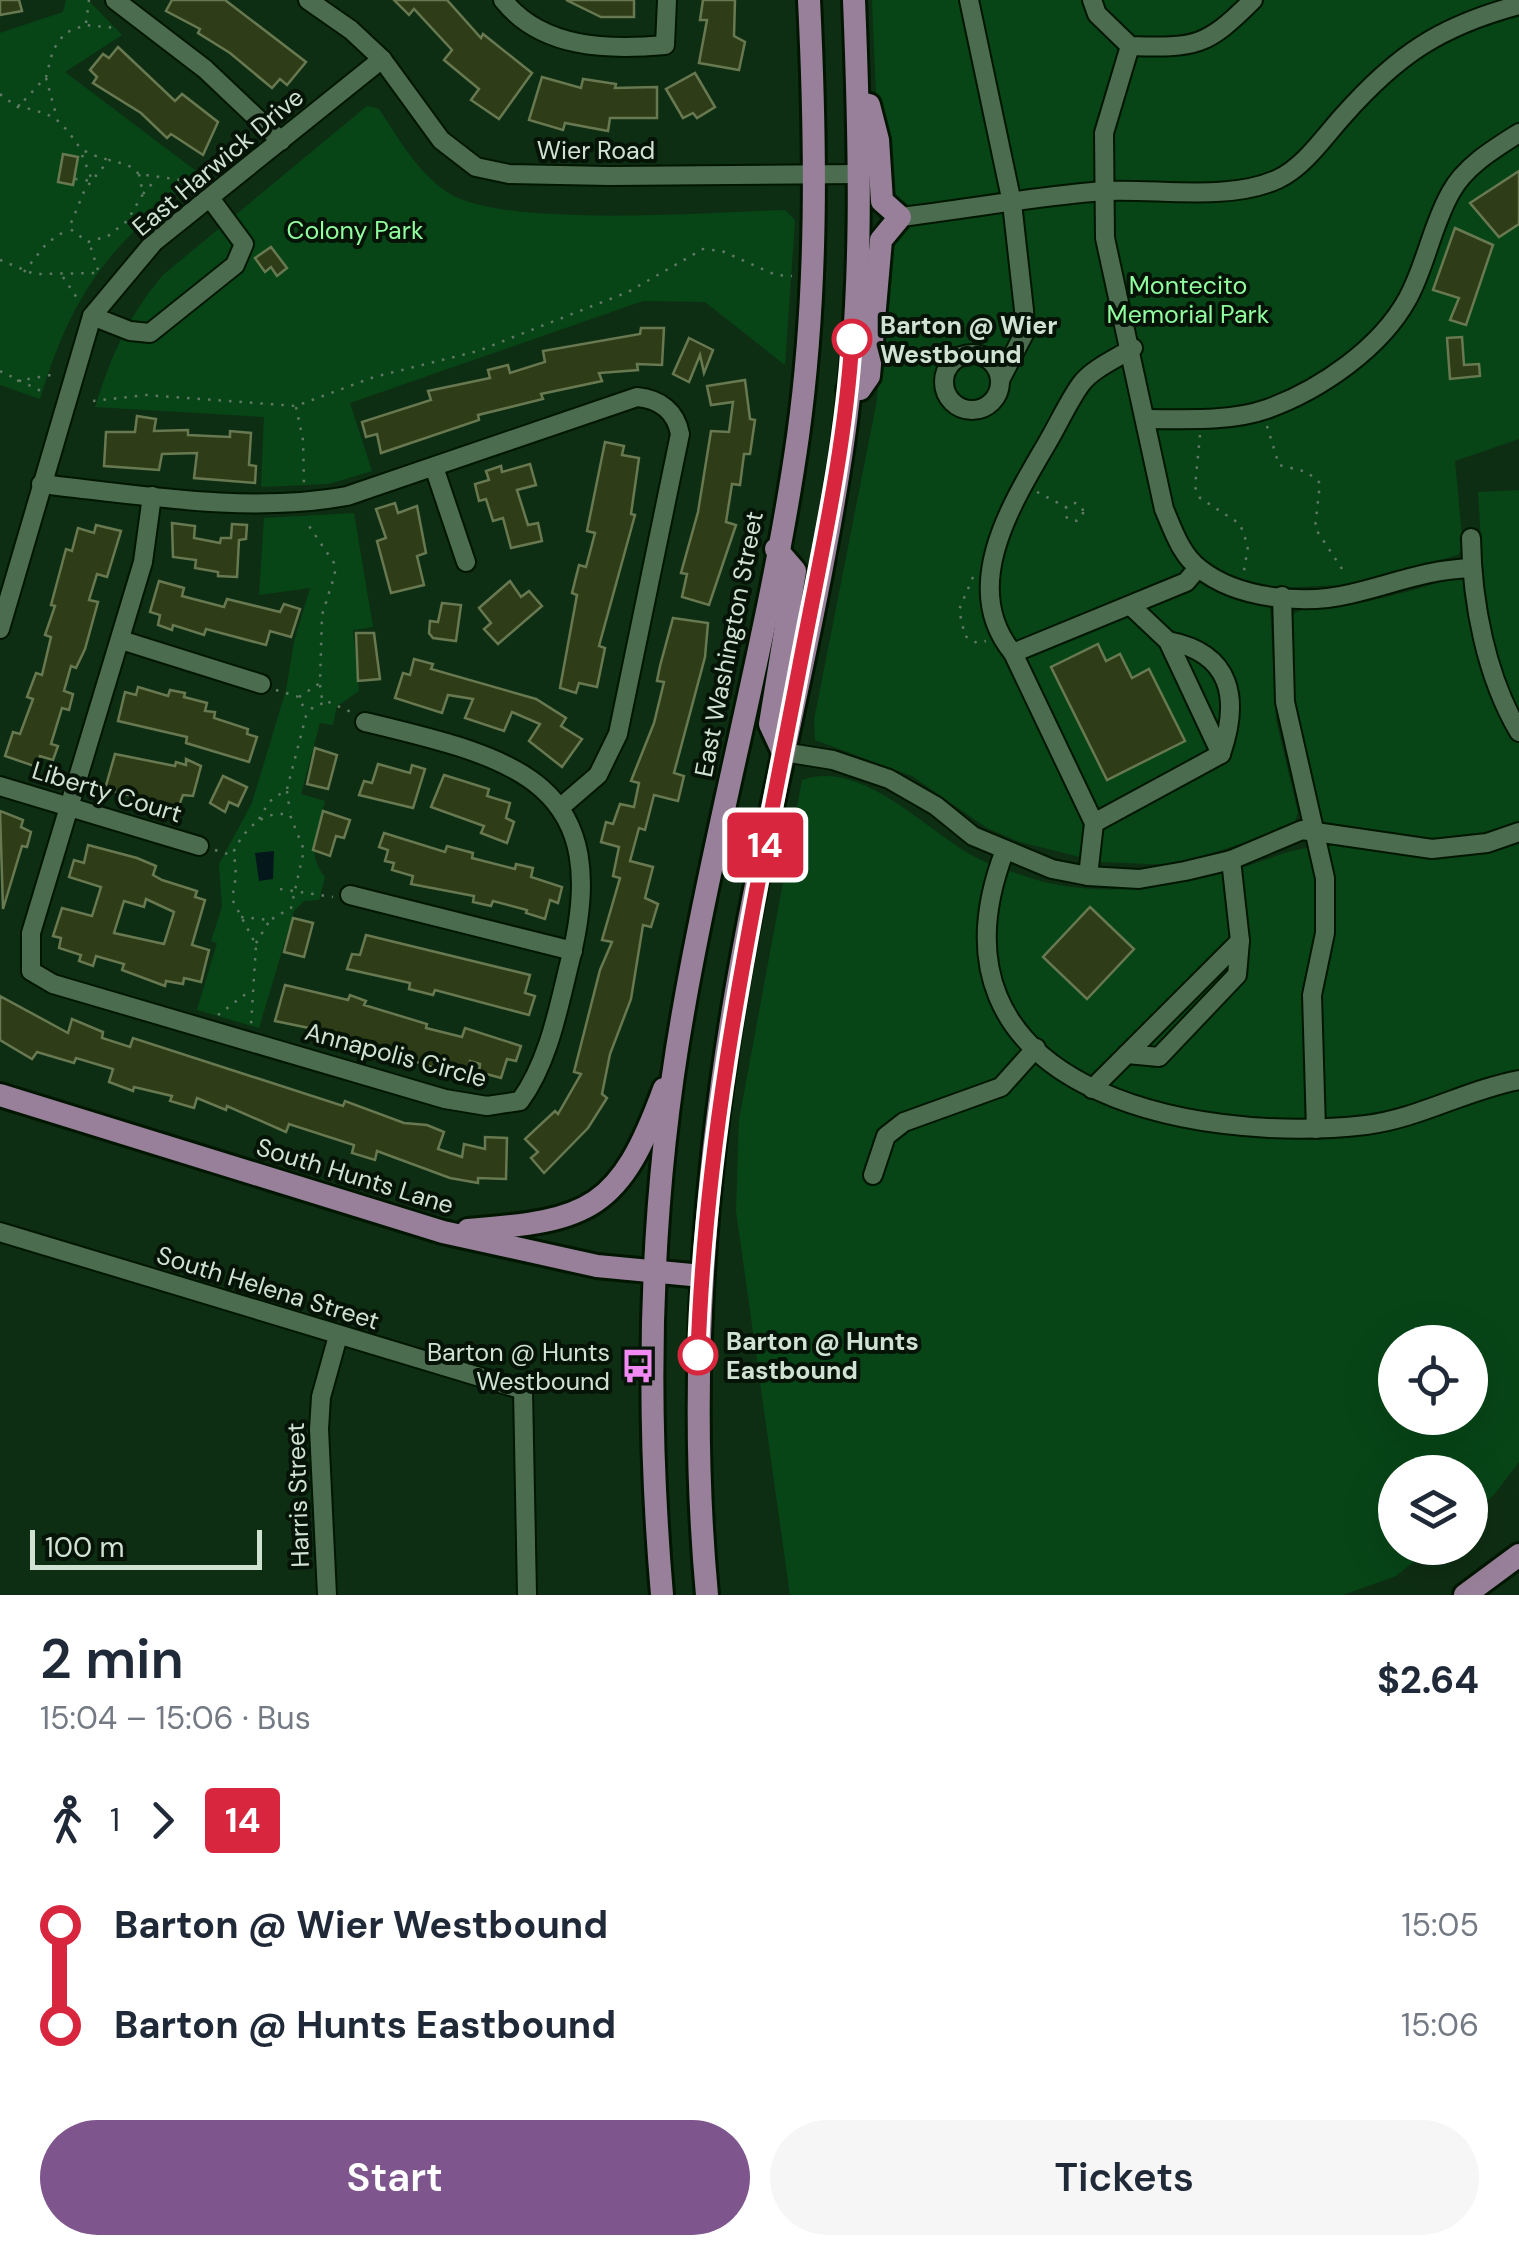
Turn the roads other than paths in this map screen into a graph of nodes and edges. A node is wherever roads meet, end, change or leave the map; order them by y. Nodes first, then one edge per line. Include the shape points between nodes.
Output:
1 (115, 0) edge
2 (308, 0) edge
3 (504, 0) edge
4 (668, 0) edge
5 (809, 0) edge
6 (854, 0) edge
7 (969, 0) edge
8 (1092, 0) edge
9 (1253, 0) edge
10 (1519, 5) edge
11 (1130, 46) junction
12 (382, 59) junction
13 (858, 103) junction
14 (1519, 133) edge
15 (281, 142) junction
16 (818, 172) junction
17 (861, 174) junction
18 (1103, 191) junction
19 (210, 198) junction
20 (1012, 203) junction
21 (900, 217) junction
22 (92, 316) junction
23 (1132, 348) junction
24 (1000, 380) dead end
25 (848, 390) junction
26 (1146, 419) junction
27 (434, 467) junction
28 (41, 484) junction
29 (152, 496) junction
30 (1470, 538) dead end
31 (776, 549) junction
32 (466, 562) dead end
33 (1198, 568) junction
34 (1471, 568) junction
35 (1282, 596) junction
36 (1132, 606) junction
37 (0, 629) edge
38 (121, 640) junction
39 (1168, 640) junction
40 (1013, 653) junction
41 (261, 684) road end
42 (365, 722) road end
43 (1519, 732) edge
44 (783, 752) junction
45 (1221, 754) junction
46 (0, 786) edge
47 (69, 806) junction
48 (562, 806) junction
49 (1094, 823) junction
50 (1316, 828) junction
51 (1519, 832) edge
52 (199, 846) road end
53 (1005, 850) junction
54 (1231, 860) junction
55 (1088, 876) junction
56 (350, 895) road end
57 (573, 952) junction
58 (1036, 1048) junction
59 (677, 1053) junction
60 (1518, 1080) edge
61 (1092, 1089) junction
62 (0, 1095) edge
63 (1316, 1129) junction
64 (873, 1175) dead end
65 (0, 1232) edge
66 (444, 1232) junction
67 (653, 1273) junction
68 (702, 1276) junction
69 (338, 1336) junction
70 (1519, 1555) edge
71 (327, 1595) edge
72 (527, 1595) edge
73 (662, 1595) edge
74 (707, 1595) edge
75 (1464, 1595) edge

1 - 15 street via 213,76
2 - 12 street, Wier Road
3 - 4 street via 532,27 573,43 632,48 665,45
5 - 16 main road, East Washington Street
6 - 13 main road
7 - 20 street
8 - 11 street via 1096,14
9 - 11 street via 1218,35 1178,47
10 - 18 street via 1457,22 1415,47 1278,179 1236,189
11 - 18 street via 1104,133
12 - 15 street, East Harwick Drive
12 - 16 street, Wier Road via 441,140 476,167 610,176
13 - 17 main road
13 - 21 main road via 869,106 875,122 882,200
14 - 26 street via 1482,156 1452,190 1408,299 1376,339 1325,380 1265,410
15 - 19 street, East Harwick Drive
16 - 17 street, Wier Road
16 - 31 main road, East Washington Street via 798,437
17 - 25 main road
18 - 20 street
18 - 23 street via 1105,238
19 - 22 street, East Harwick Drive via 154,242
19 - 22 street via 244,244 234,265 150,333
20 - 21 street
20 - 24 street via 1024,332
21 - 25 main road via 882,240 869,376
22 - 28 street, East Harwick Drive
23 - 26 street
23 - 40 street via 1084,380 999,532 990,576 1000,637
25 - 44 main road
26 - 33 street via 1164,509
27 - 29 street via 300,504
27 - 32 street
27 - 48 street via 638,397 659,402 678,423 618,734 598,775
28 - 29 street
28 - 37 street, East Harwick Drive
29 - 38 street, Annapolis Circle via 150,538
30 - 34 street
31 - 44 main road via 795,571 770,724
31 - 59 main road, East Washington Street
33 - 35 street via 1233,588
33 - 36 street via 1186,582
34 - 35 street via 1434,570 1350,594
34 - 43 street via 1491,670
35 - 50 street via 1285,702
36 - 39 street
36 - 40 street
38 - 41 street
38 - 47 street, Annapolis Circle
39 - 45 street
39 - 45 street via 1211,658 1228,683 1232,723
40 - 49 street
42 - 48 street via 506,762
44 - 53 street via 889,779
44 - 68 main road via 732,1016
45 - 49 street
46 - 47 street, Liberty Court
47 - 52 street, Liberty Court
47 - 57 street, Annapolis Circle via 30,933 31,971 53,984 445,1099 505,1106 520,1101 537,1071
48 - 57 street, Annapolis Circle via 581,880
49 - 55 street
50 - 51 street via 1432,849
50 - 54 street
50 - 63 street via 1324,878 1324,933 1312,995
53 - 55 street
53 - 58 street via 988,892 990,974
54 - 55 street via 1139,880
54 - 61 street via 1240,941
56 - 57 street
58 - 61 street
58 - 64 street via 1001,1086 904,1122 886,1136
59 - 66 main road via 648,1136 603,1198 542,1225
59 - 67 main road, East Washington Street
60 - 63 street via 1413,1118
61 - 63 street via 1204,1124
62 - 66 main road, South Hunts Lane
65 - 69 street, South Helena Street
66 - 67 main road, South Hunts Lane
67 - 68 main road, South Hunts Lane
67 - 73 main road, East Washington Street via 651,1454
68 - 74 main road via 696,1432
69 - 71 street, Harris Street via 318,1429
69 - 72 street, South Helena Street via 522,1390
70 - 75 main road

